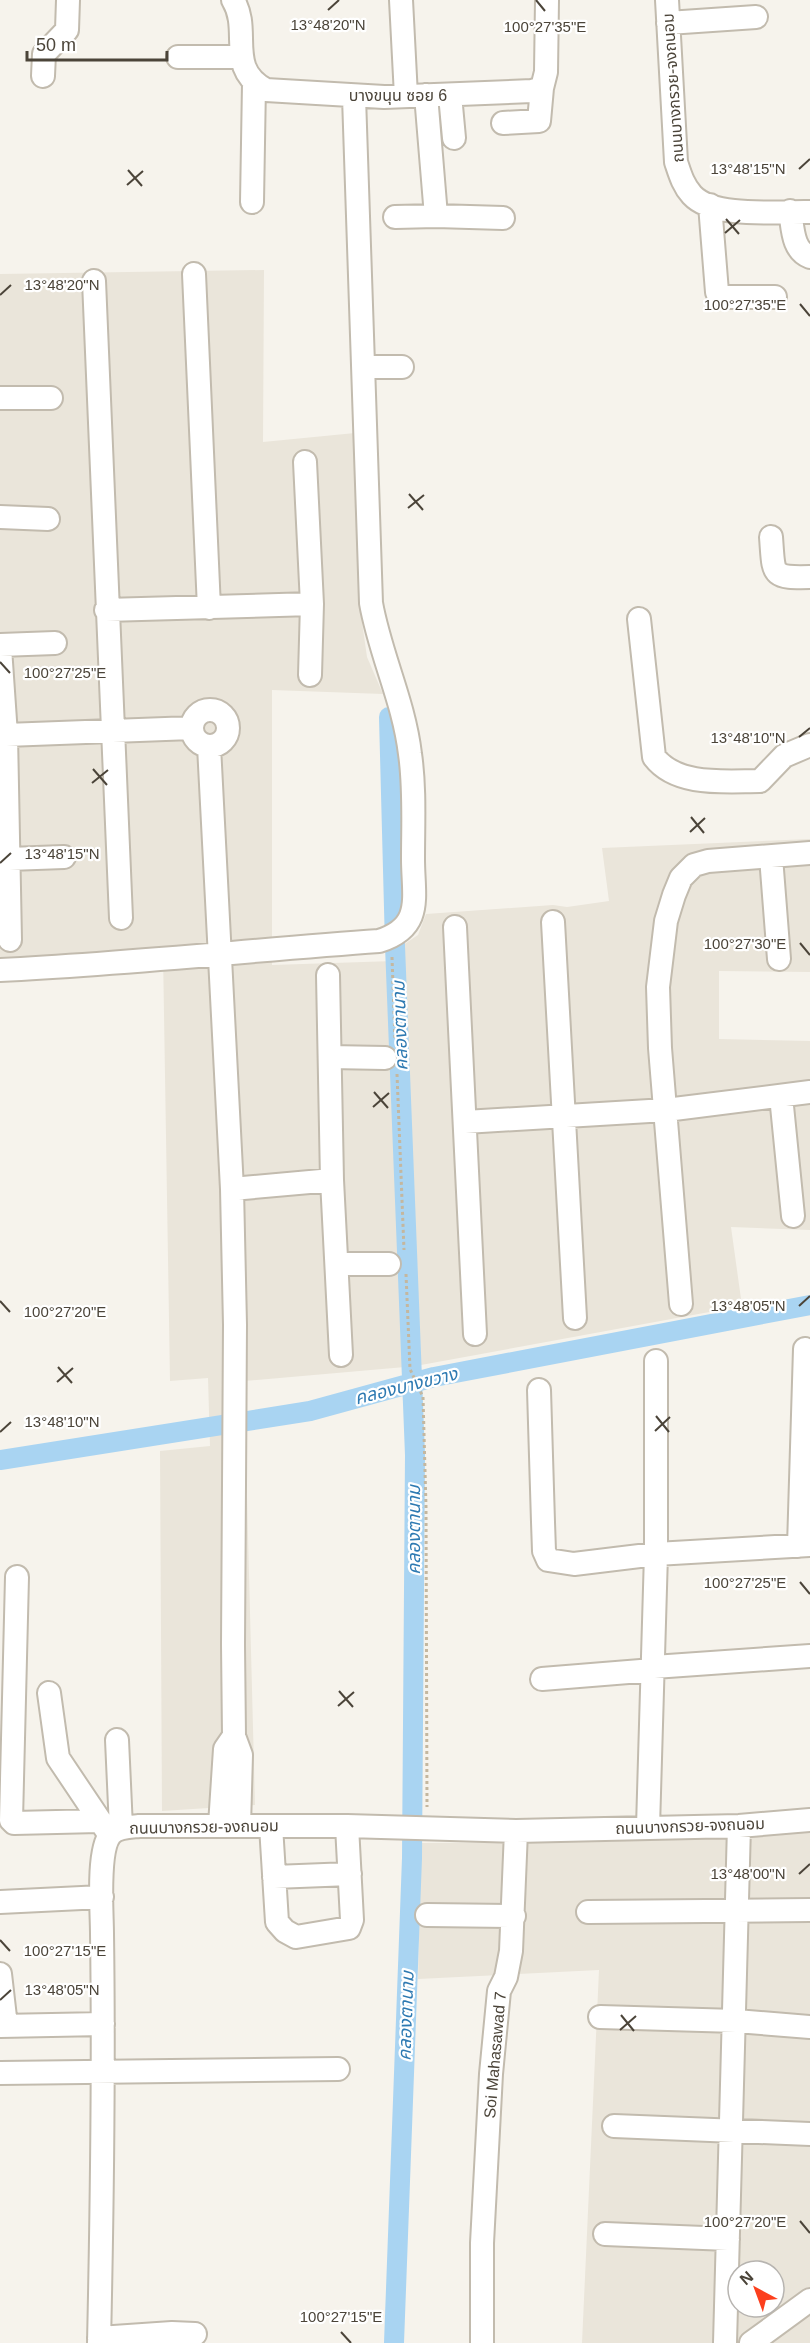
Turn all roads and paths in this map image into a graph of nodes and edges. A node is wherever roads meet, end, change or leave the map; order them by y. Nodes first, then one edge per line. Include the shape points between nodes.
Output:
1 (68, 0) edge
2 (401, 0) edge
3 (547, 0) edge
4 (667, 0) edge
5 (234, 1) edge
6 (756, 17) dead end
7 (668, 23) junction
8 (178, 57) dead end
9 (242, 57) junction
10 (43, 76) dead end
11 (254, 84) junction
12 (542, 88) junction
13 (416, 95) junction
14 (450, 95) junction
15 (354, 97) junction
16 (503, 123) dead end
17 (454, 138) dead end
18 (252, 202) dead end
19 (710, 206) junction
20 (800, 212) edge
21 (436, 216) junction
22 (394, 218) dead end
23 (503, 218) dead end
24 (810, 257) edge
25 (194, 274) dead end
26 (94, 281) dead end
27 (775, 297) dead end
28 (364, 367) junction
29 (402, 367) dead end
30 (0, 398) edge
31 (51, 398) dead end
32 (305, 462) dead end
33 (0, 517) edge
34 (48, 519) dead end
35 (771, 537) dead end
36 (810, 577) edge
37 (312, 604) junction
38 (209, 608) junction
39 (106, 610) junction
40 (639, 619) dead end
41 (55, 643) dead end
42 (0, 647) edge
43 (310, 675) dead end
44 (192, 728) junction
45 (114, 729) junction
46 (4, 745) edge
47 (810, 745) edge
48 (209, 746) junction
49 (810, 853) edge
50 (64, 857) dead end
51 (771, 857) junction
52 (9, 859) junction
53 (121, 918) dead end
54 (553, 922) dead end
55 (455, 927) dead end
56 (10, 940) dead end
57 (391, 946) dead end
58 (219, 952) junction
59 (778, 959) dead end
60 (0, 970) edge
61 (328, 975) dead end
62 (330, 1058) junction
63 (392, 1058) junction
64 (810, 1092) edge
65 (781, 1096) junction
66 (666, 1110) junction
67 (562, 1115) junction
68 (465, 1122) junction
69 (332, 1180) junction
70 (232, 1189) junction
71 (793, 1216) dead end
72 (400, 1260) junction
73 (337, 1264) junction
74 (681, 1304) dead end
75 (575, 1318) dead end
76 (476, 1334) dead end
77 (805, 1349) dead end
78 (341, 1355) dead end
79 (656, 1361) dead end
80 (539, 1390) dead end
81 (804, 1545) edge
82 (656, 1554) junction
83 (16, 1577) dead end
84 (810, 1656) edge
85 (653, 1668) junction
86 (542, 1679) dead end
87 (49, 1693) dead end
88 (117, 1740) dead end
89 (425, 1803) dead end
90 (810, 1820) edge
91 (230, 1825) junction
92 (271, 1826) junction
93 (347, 1826) junction
94 (739, 1826) junction
95 (648, 1827) junction
96 (110, 1828) junction
97 (516, 1831) junction
98 (350, 1874) junction
99 (274, 1877) junction
100 (102, 1897) junction
101 (0, 1902) edge
102 (737, 1910) junction
103 (810, 1910) edge
104 (588, 1912) dead end
105 (427, 1915) dead end
106 (514, 1916) junction
107 (0, 1974) edge
108 (600, 2017) dead end
109 (735, 2021) junction
110 (103, 2024) junction
111 (3, 2026) edge
112 (810, 2026) edge
113 (338, 2069) dead end
114 (104, 2071) junction
115 (0, 2073) edge
116 (614, 2126) dead end
117 (732, 2131) junction
118 (810, 2134) edge
119 (605, 2234) dead end
120 (728, 2240) junction
121 (810, 2300) edge
122 (195, 2334) dead end
123 (99, 2341) edge
124 (482, 2343) edge
125 (725, 2343) edge
126 (751, 2343) edge

1 - 10 street via 67,30 44,54
2 - 13 street
3 - 12 street via 546,72
4 - 7 street, ถนนบางกรวย-จงถนอม
5 - 9 street
6 - 7 street
7 - 19 street, ถนนบางกรวย-จงถนอม via 676,162 682,181 693,196
8 - 9 street
9 - 11 street via 247,76
11 - 15 street, บางขนุน ซอย 6 via 266,90
11 - 18 street
12 - 14 street, บางขนุน ซอย 6
12 - 16 street via 542,118
13 - 14 street, บางขนุน ซอย 6
13 - 15 street, บางขนุน ซอย 6
13 - 21 street
14 - 17 street
15 - 28 street
19 - 20 street
19 - 27 street via 717,292 724,297
20 - 24 street via 797,245
21 - 22 street
21 - 23 street
25 - 38 street
26 - 39 street
28 - 29 street
28 - 58 street via 371,603 410,753 414,912 396,936 379,941
30 - 31 street
32 - 37 street
33 - 34 street
35 - 36 street via 776,573 784,578
37 - 38 street
37 - 43 street
38 - 39 street
39 - 45 street
40 - 47 street via 654,757 662,767 707,782 760,781 784,756
41 - 42 street
42 - 46 street
44 - 45 street
44 - 48 street via 197,741
44 - 48 street via 203,712 223,716 226,735
45 - 46 street
45 - 53 street
46 - 52 street
48 - 58 street
49 - 51 street
50 - 52 street
51 - 59 street
51 - 66 street via 708,861 694,865 681,878 666,921 658,987
52 - 56 street
54 - 67 street
55 - 68 street
57 - 63 path
58 - 60 street
58 - 70 street
61 - 62 street
62 - 63 street
62 - 69 street
63 - 72 path
64 - 65 street
65 - 66 street
65 - 71 street
66 - 67 street
66 - 74 street
67 - 68 street
67 - 75 street
68 - 76 street
69 - 70 street
69 - 73 street
70 - 91 street via 234,1736 241,1755
72 - 73 street
72 - 89 path via 410,1369 423,1397
73 - 78 street
77 - 81 street
79 - 82 street
80 - 82 street via 548,1560 574,1564
81 - 82 street
82 - 85 street
83 - 96 street via 11,1820
84 - 85 street
85 - 86 street
85 - 95 street
87 - 96 street via 58,1758
88 - 96 street
90 - 94 street, ถนนบางกรวย-จงถนอม
91 - 92 street, ถนนบางกรวย-จงถนอม
91 - 96 street, ถนนบางกรวย-จงถนอม
92 - 93 street, ถนนบางกรวย-จงถนอม
92 - 99 street
93 - 97 street, ถนนบางกรวย-จงถนอม
93 - 98 street
94 - 95 street, ถนนบางกรวย-จงถนอม
94 - 102 street
95 - 97 street, ถนนบางกรวย-จงถนอม
96 - 100 street, ถนนบางกรวย-จงถนอม via 104,1850
97 - 106 street, Soi Mahasawad 7
98 - 99 street
98 - 99 street via 349,1928 296,1937 277,1922
100 - 101 street
100 - 110 street, ถนนบางกรวย-จงถนอม
102 - 103 street
102 - 104 street
102 - 109 street
105 - 106 street
106 - 124 street, Soi Mahasawad 7 via 510,1964 497,2002 491,2074
107 - 111 street
108 - 109 street
109 - 112 street
109 - 117 street
110 - 111 street
110 - 114 street, ถนนบางกรวย-จงถนอม
113 - 114 street
114 - 115 street
114 - 123 street, ถนนบางกรวย-จงถนอม
116 - 117 street
117 - 118 street
117 - 120 street
119 - 120 street
120 - 125 street
121 - 126 street
122 - 123 street

